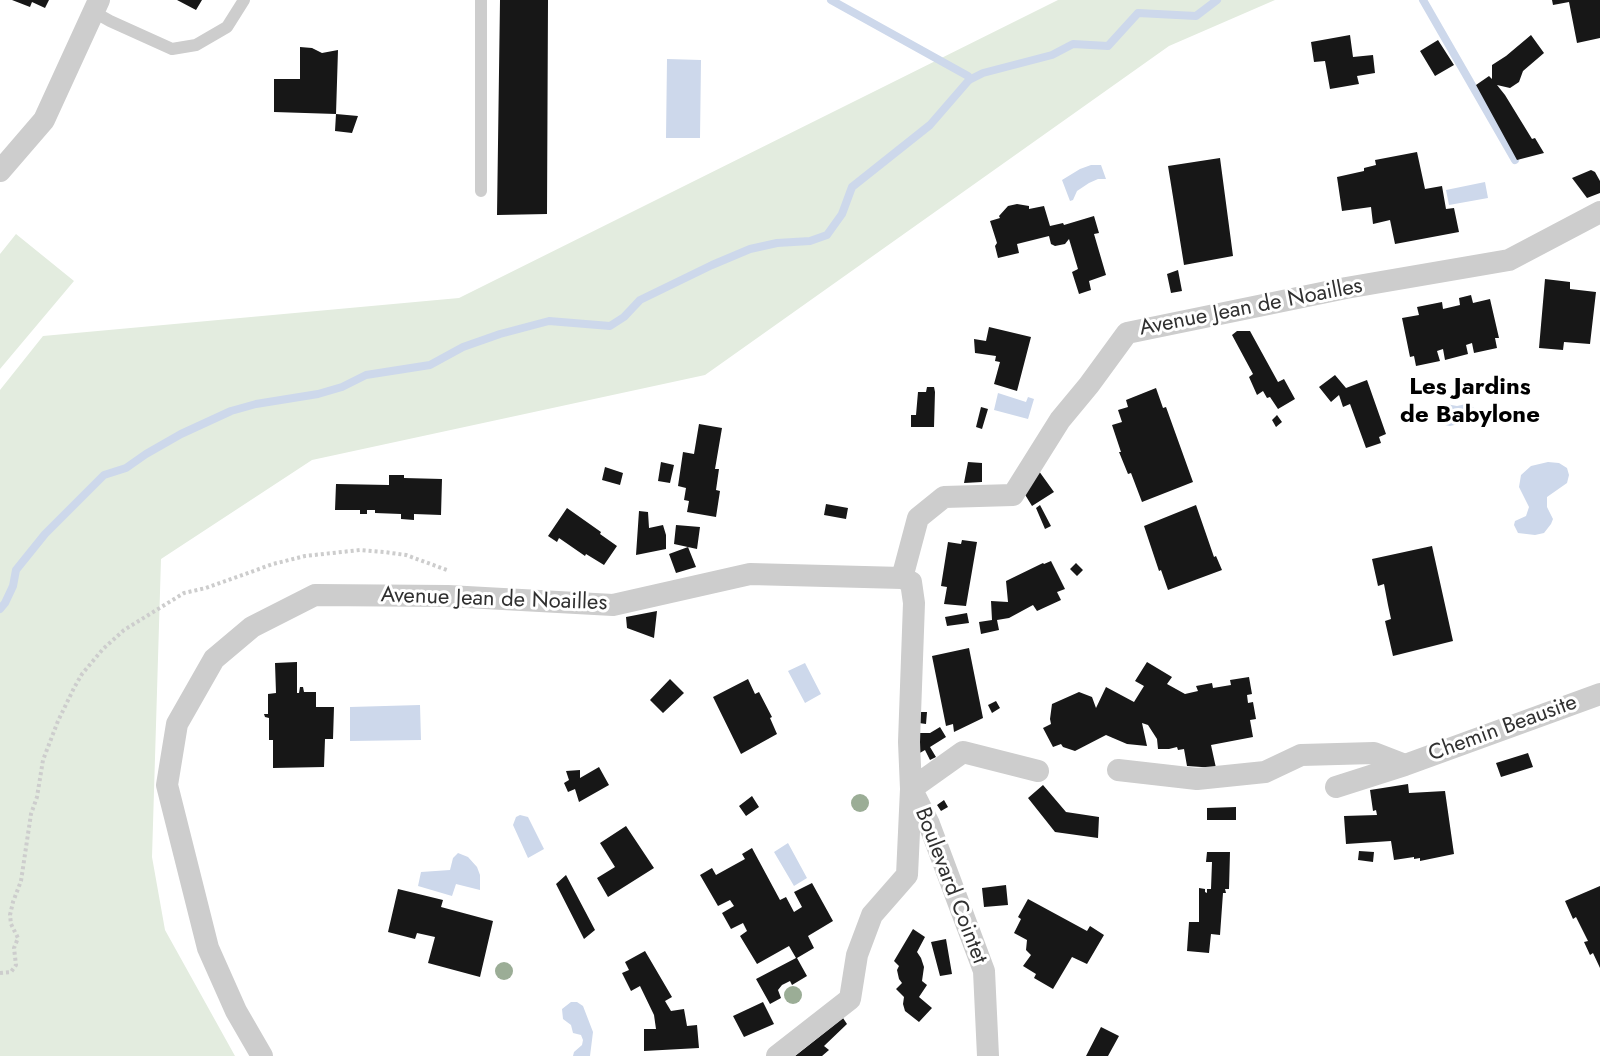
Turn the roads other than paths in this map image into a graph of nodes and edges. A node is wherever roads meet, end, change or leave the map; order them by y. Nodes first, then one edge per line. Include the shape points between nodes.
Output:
1 (244, 0) edge
2 (482, 0) edge
3 (96, 6) edge
4 (0, 171) edge
5 (482, 191) dead end
6 (1600, 212) edge
7 (902, 578) junction
8 (1600, 694) edge
9 (1405, 765) junction
10 (1118, 770) dead end
11 (1038, 771) dead end
12 (1336, 787) dead end
13 (911, 789) junction
14 (262, 1056) edge
15 (777, 1056) edge
16 (988, 1056) edge

1 - 3 lane via 227,27 196,45 172,49 110,21
2 - 5 lane
3 - 4 street via 44,120
6 - 7 street, Avenue Jean de Noailles via 1509,260 1346,288 1127,333 1060,420 1013,495 944,497 918,518
7 - 13 street via 911,582 914,603
7 - 14 street, Avenue Jean de Noailles via 750,574 613,605 448,596 315,595 252,627 214,659 177,724 167,785 208,948
8 - 9 street, Chemin Beausite
9 - 10 street, Chemin Beausite via 1374,753 1301,755 1265,772 1197,779
9 - 12 street, Chemin Beausite
11 - 13 street via 963,752
13 - 15 street via 907,875 872,915 857,955 850,999
13 - 16 street, Boulevard Cointet via 929,824 984,971

